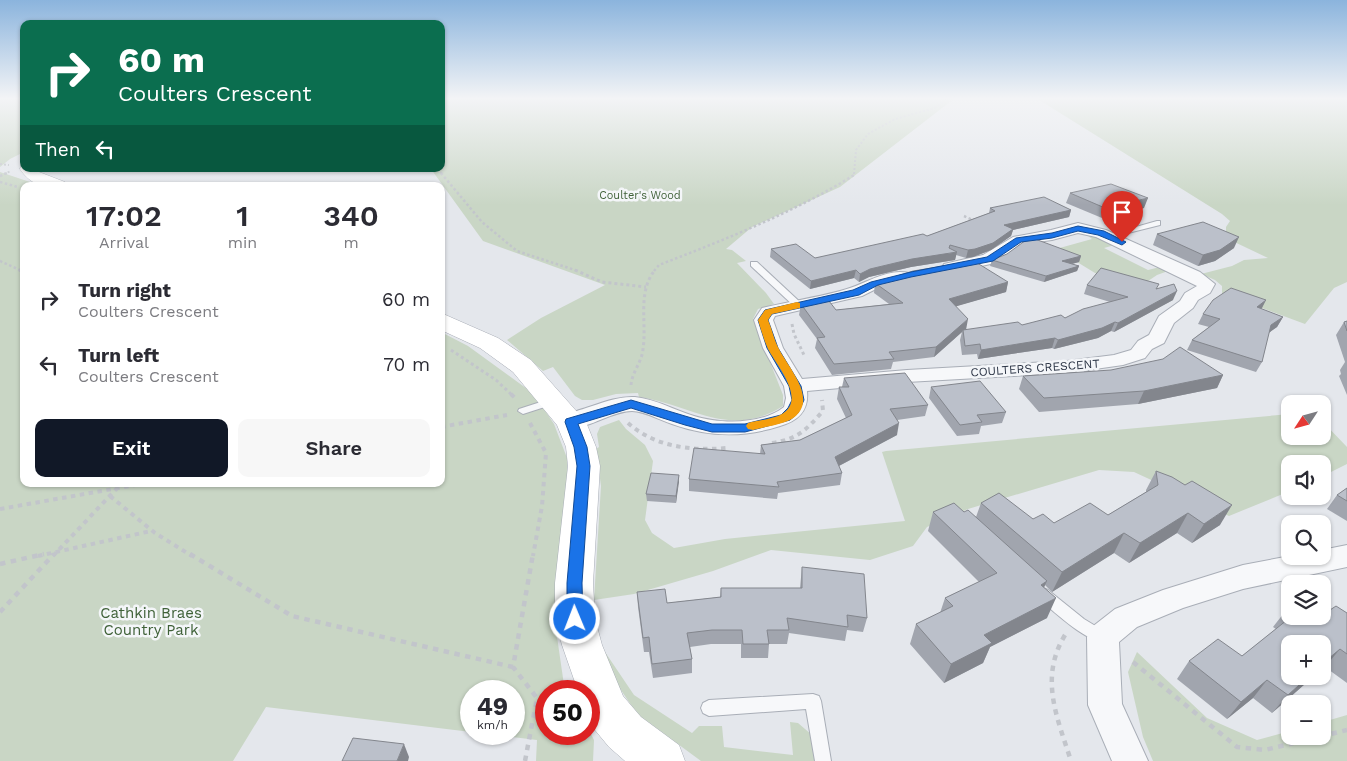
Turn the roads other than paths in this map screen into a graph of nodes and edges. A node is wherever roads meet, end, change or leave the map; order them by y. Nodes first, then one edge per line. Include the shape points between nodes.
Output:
1 (31, 172) edge
2 (49, 182) edge
3 (1157, 223) dead end
4 (1108, 236) junction
5 (754, 264) dead end
6 (790, 307) junction
7 (445, 334) edge
8 (795, 386) junction
9 (549, 411) junction
10 (1347, 556) edge
11 (1030, 584) edge
12 (1091, 630) junction
13 (709, 708) dead end
14 (649, 758) edge
15 (823, 761) edge
16 (1130, 761) edge

1 - 2 main road
3 - 4 lane
4 - 6 street, COULTERS CRESCENT via 1078,228 1019,240 989,259 924,272
4 - 8 street, COULTERS CRESCENT via 1206,284 1166,320 1156,339 1138,354 1096,364
5 - 6 lane
6 - 8 street, COULTERS CRESCENT via 769,312 763,320 773,348
7 - 9 main road via 489,343 522,366
8 - 9 street via 798,400 790,414 745,428 712,428 623,406
9 - 14 main road via 580,447 584,466 574,583 575,619 582,645 606,708
10 - 12 street via 1243,577
11 - 12 lane
12 - 16 street via 1104,705
13 - 15 lane via 814,702

